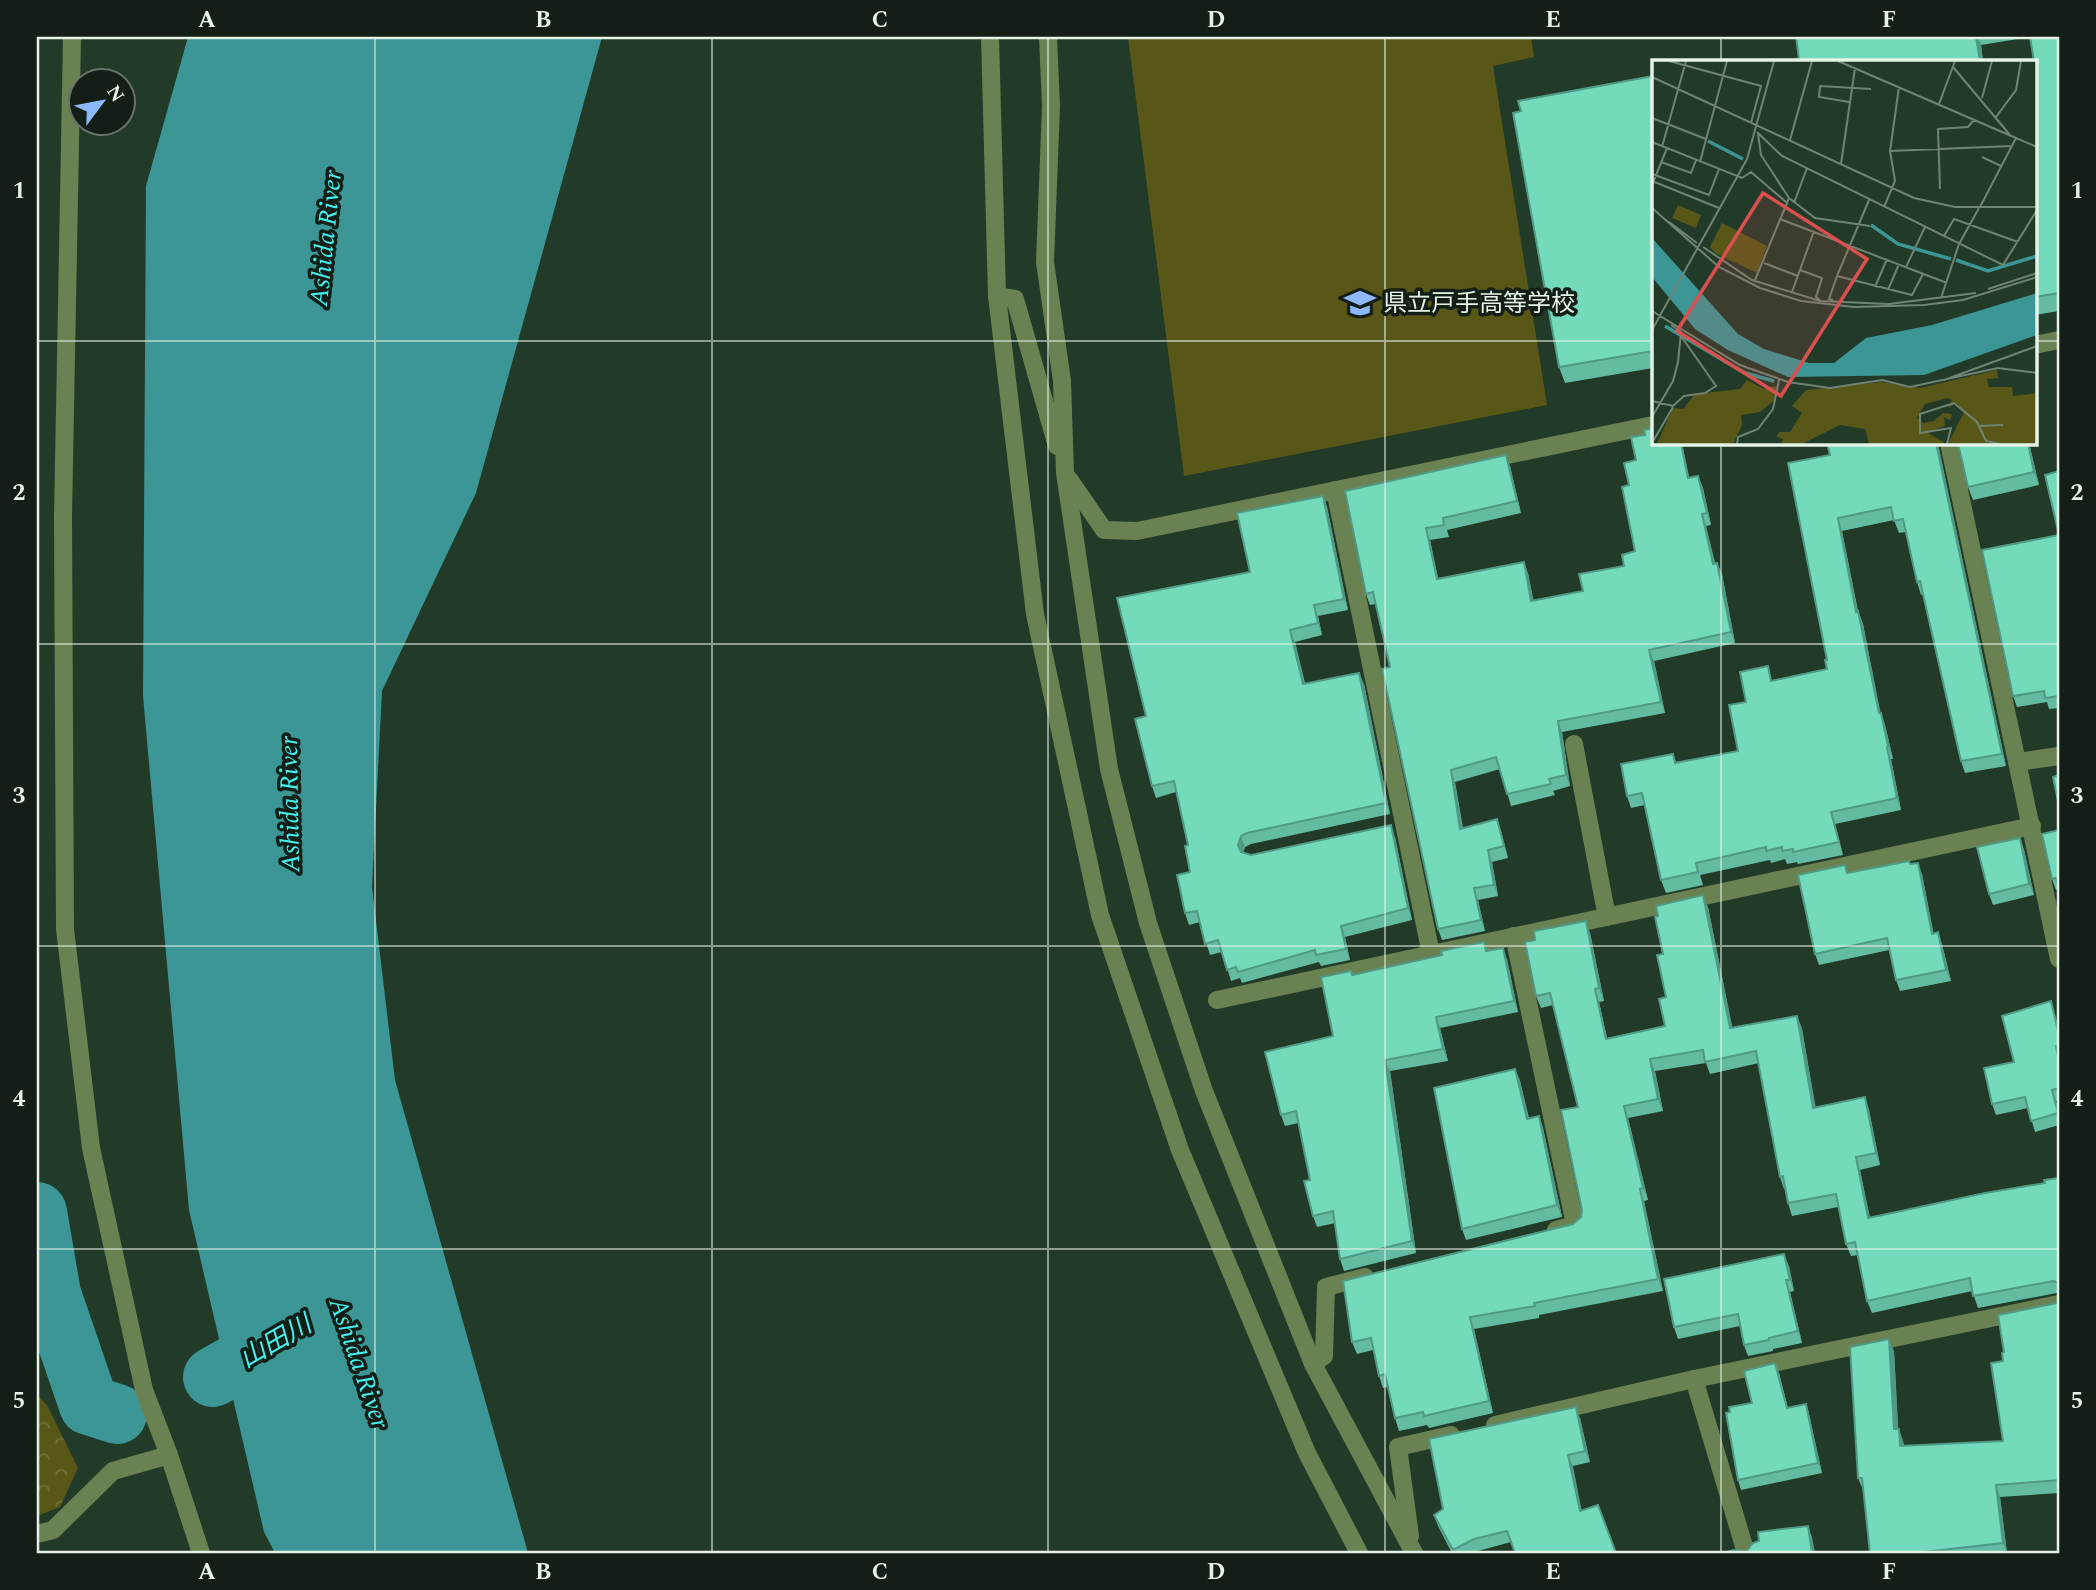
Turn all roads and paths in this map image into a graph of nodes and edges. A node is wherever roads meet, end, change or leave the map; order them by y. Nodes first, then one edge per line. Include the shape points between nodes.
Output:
1 (72, 37) edge
2 (990, 37) edge
3 (1048, 37) edge
4 (997, 296) junction
5 (2059, 340) edge
6 (2036, 345) edge
7 (1652, 425) edge
8 (1949, 444) edge
9 (1065, 474) junction
10 (1335, 490) junction
11 (1574, 744) dead end
12 (2059, 756) edge
13 (2018, 762) junction
14 (2032, 826) junction
15 (1607, 916) junction
16 (1514, 936) junction
17 (1431, 954) junction
18 (2059, 959) edge
19 (1217, 1000) dead end
20 (1535, 1235) edge
21 (1378, 1274) edge
22 (2059, 1304) edge
23 (1313, 1364) junction
24 (1694, 1379) junction
25 (169, 1455) junction
26 (37, 1534) edge
27 (1413, 1552) edge
28 (201, 1553) edge
29 (1359, 1553) edge
30 (1746, 1553) edge

1 - 25 street via 63,516 65,929 91,1148 144,1390
2 - 4 street
3 - 9 street via 1051,106 1045,262 1062,381
4 - 9 street via 1015,299
4 - 29 street via 1035,614 1100,915 1180,1150 1307,1452
5 - 6 street
7 - 10 street
8 - 13 street
9 - 10 street via 1104,530 1138,531
9 - 23 street via 1109,768 1148,923 1204,1091
10 - 17 street via 1398,825
11 - 15 street
12 - 13 street
13 - 14 street
14 - 15 street
14 - 18 street
15 - 16 street
16 - 17 street
16 - 20 street via 1575,1225
17 - 19 street
21 - 23 street via 1326,1287 1324,1356
22 - 24 street
23 - 27 street
24 - 27 street via 1398,1447
24 - 30 street
25 - 26 street via 113,1471 53,1530
25 - 28 street

